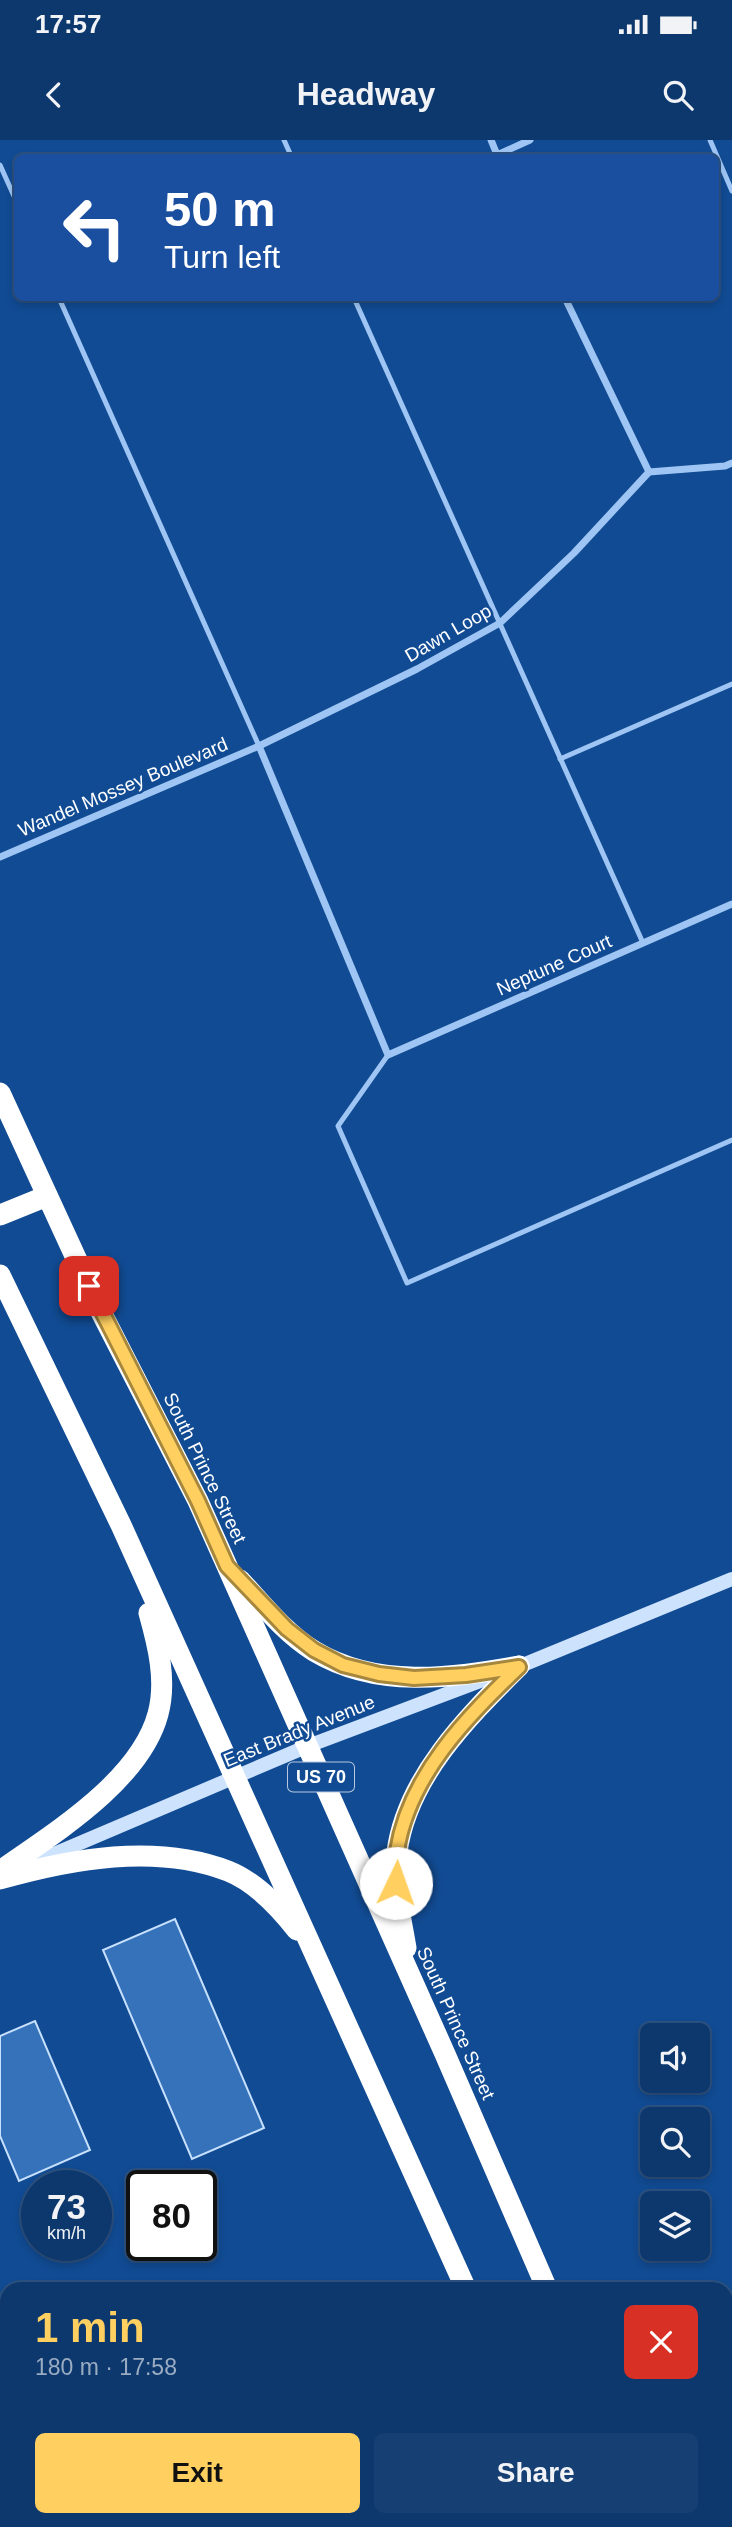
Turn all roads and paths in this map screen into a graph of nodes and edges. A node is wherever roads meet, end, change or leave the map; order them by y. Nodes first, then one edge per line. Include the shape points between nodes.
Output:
1 (530, 140) edge
2 (502, 154) edge
3 (719, 161) edge
4 (0, 165) edge
5 (732, 191) edge
6 (14, 196) edge
7 (60, 301) edge
8 (355, 301) edge
9 (566, 301) edge
10 (732, 463) edge
11 (649, 472) junction
12 (500, 623) junction
13 (732, 684) edge
14 (259, 746) junction
15 (560, 759) junction
16 (0, 857) edge
17 (732, 904) edge
18 (642, 943) junction
19 (388, 1055) junction
20 (0, 1093) edge
21 (732, 1139) edge
22 (47, 1196) junction
23 (0, 1215) edge
24 (0, 1275) edge
25 (133, 1553) junction
26 (227, 1566) junction
27 (732, 1579) edge
28 (519, 1667) junction
29 (308, 1746) junction
30 (234, 1778) junction
31 (0, 1876) edge
32 (317, 1956) junction
33 (411, 1978) junction
34 (463, 2282) edge
35 (544, 2282) edge

1 - 2 street
3 - 5 lane
4 - 6 lane
7 - 14 lane
8 - 12 lane
9 - 11 street
10 - 11 street
11 - 12 street, Dawn Loop
12 - 14 street, Dawn Loop via 417,670
12 - 15 lane
13 - 15 lane
14 - 16 street, Wandel Mossey Boulevard
14 - 19 street
15 - 18 lane
17 - 18 street, Neptune Court
18 - 19 street, Neptune Court
19 - 21 lane via 338,1126 407,1283
20 - 22 highway, South Prince Street / US 70
22 - 23 highway
22 - 26 highway, South Prince Street / US 70
24 - 25 highway
25 - 30 highway
25 - 31 highway via 161,1670 161,1695 152,1730 119,1779
26 - 28 highway via 287,1629 343,1665 414,1678
26 - 29 highway, South Prince Street / US 70
27 - 28 main road, East Brady Avenue
28 - 29 main road, East Brady Avenue
28 - 33 highway via 465,1720 420,1786 406,1820 397,1851 396,1883
29 - 30 main road, East Brady Avenue
29 - 33 highway, South Prince Street / US 70
30 - 31 main road, East Brady Avenue
30 - 32 highway
31 - 32 highway via 123,1856 195,1862 229,1871 252,1885 276,1905
32 - 34 highway
33 - 35 highway, South Prince Street / US 70

